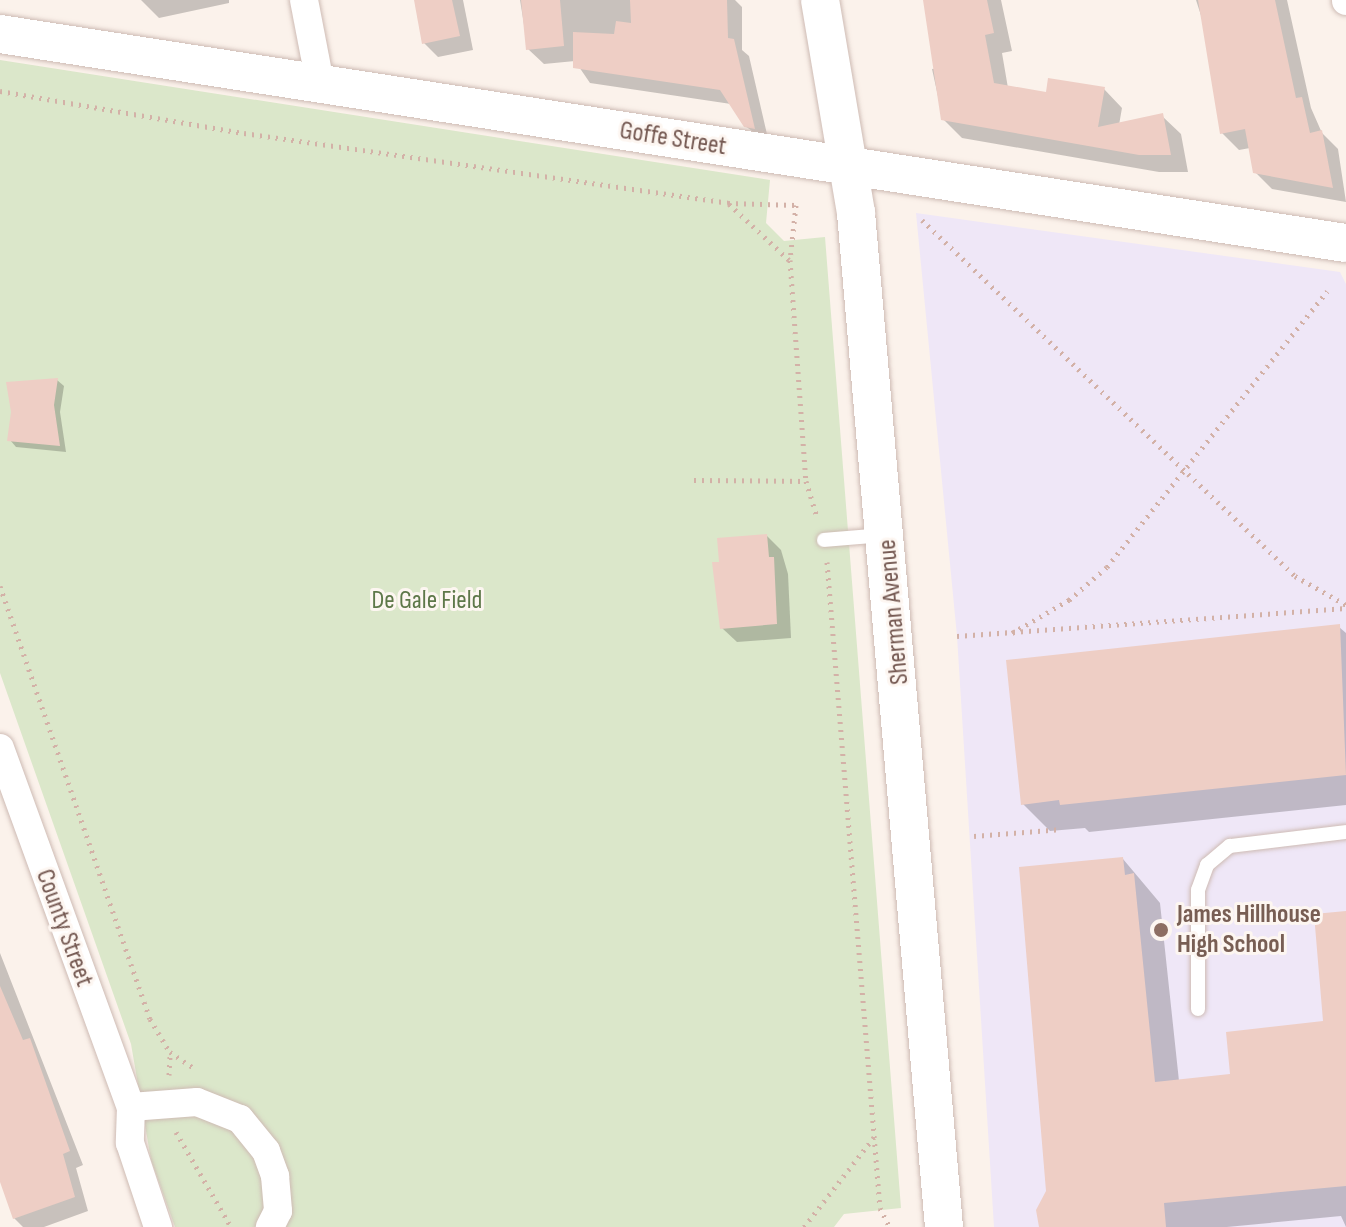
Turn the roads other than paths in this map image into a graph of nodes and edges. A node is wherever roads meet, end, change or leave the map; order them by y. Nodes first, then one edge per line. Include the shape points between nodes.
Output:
1 (304, 0) edge
2 (820, 0) edge
3 (0, 34) edge
4 (320, 83) junction
5 (851, 168) junction
6 (1346, 243) edge
7 (887, 534) junction
8 (824, 540) road end
9 (0, 748) edge
10 (1346, 832) edge
11 (1198, 1009) dead end
12 (131, 1107) junction
13 (158, 1227) edge
14 (270, 1227) edge
15 (944, 1227) edge

1 - 4 street
2 - 5 main road, Sherman Avenue
3 - 4 main road, Goffe Street
4 - 5 main road, Goffe Street
5 - 6 main road, Goffe Street
5 - 7 main road, Sherman Avenue
7 - 8 lane
7 - 15 main road, Sherman Avenue
9 - 12 street, County Street
10 - 11 lane via 1230,846 1207,865 1198,890
12 - 13 street, County Street via 130,1143
12 - 14 street via 169,1101 222,1108 256,1135 279,1193

